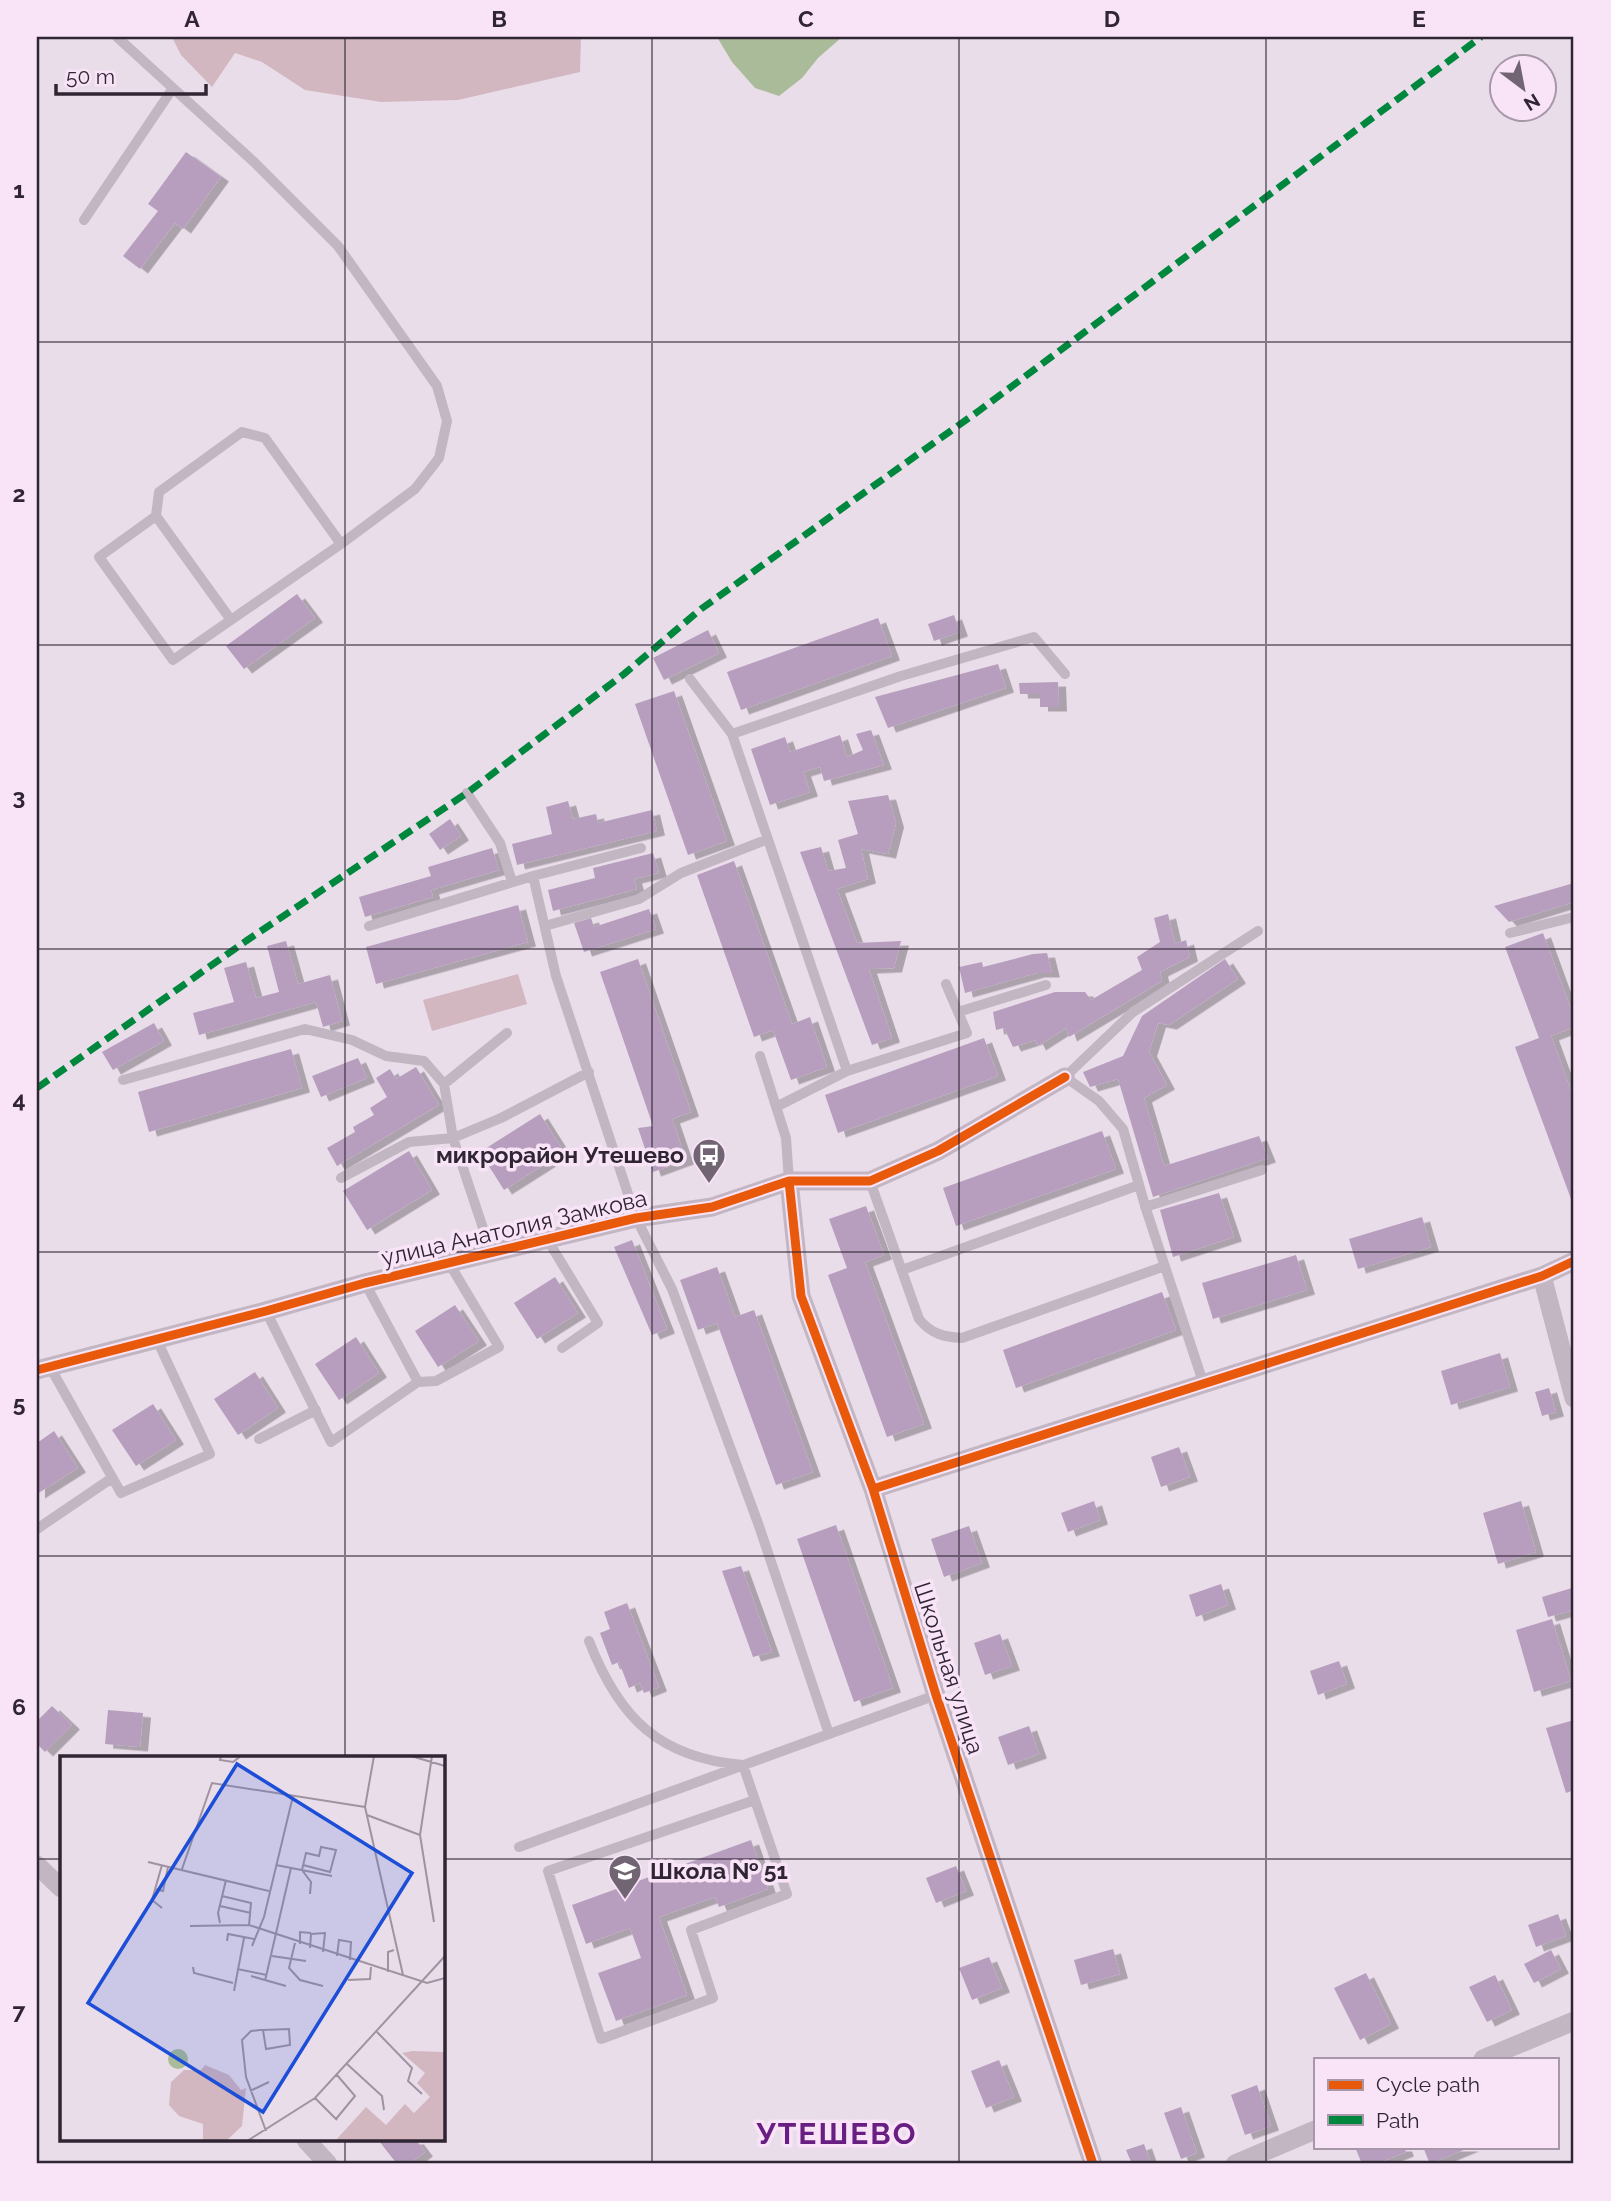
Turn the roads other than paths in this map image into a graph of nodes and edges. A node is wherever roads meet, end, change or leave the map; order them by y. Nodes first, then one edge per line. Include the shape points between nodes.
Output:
1 (117, 37) edge
2 (173, 88) junction
3 (84, 220) dead end
4 (156, 516) junction
5 (341, 544) junction
6 (231, 620) junction
7 (1065, 674) dead end
8 (690, 678) dead end
9 (732, 734) junction
10 (467, 793) dead end
11 (768, 839) junction
12 (642, 848) dead end
13 (533, 876) junction
14 (512, 882) junction
15 (1574, 917) edge
16 (369, 926) dead end
17 (545, 926) junction
18 (1258, 931) dead end
19 (1510, 933) dead end
20 (946, 984) dead end
21 (1046, 985) dead end
22 (958, 1012) junction
23 (507, 1033) dead end
24 (760, 1056) dead end
25 (847, 1071) junction
26 (589, 1072) junction
27 (1065, 1077) junction
28 (124, 1080) dead end
29 (444, 1084) junction
30 (776, 1107) junction
31 (453, 1138) junction
32 (1262, 1170) dead end
33 (341, 1178) dead end
34 (789, 1181) junction
35 (870, 1181) junction
36 (1139, 1185) junction
37 (1145, 1207) junction
38 (636, 1217) junction
39 (547, 1239) junction
40 (491, 1252) junction
41 (1574, 1261) edge
42 (449, 1263) junction
43 (1165, 1266) junction
44 (902, 1270) junction
45 (1542, 1276) junction
46 (365, 1283) junction
47 (266, 1311) junction
48 (157, 1340) junction
49 (562, 1348) dead end
50 (43, 1369) edge
51 (418, 1382) junction
52 (1203, 1382) junction
53 (1574, 1398) edge
54 (316, 1410) junction
55 (260, 1439) dead end
56 (112, 1478) junction
57 (873, 1489) junction
58 (37, 1529) edge
59 (589, 1641) dead end
60 (936, 1695) junction
61 (829, 1734) junction
62 (743, 1765) junction
63 (755, 1800) junction
64 (519, 1847) dead end
65 (37, 1865) edge
66 (60, 1887) edge
67 (1574, 2021) edge
68 (1485, 2058) edge
69 (1314, 2130) edge
70 (308, 2142) edge
71 (328, 2164) edge
72 (1093, 2164) edge
73 (1234, 2164) edge

1 - 2 lane
2 - 3 lane
2 - 5 lane via 338,246 437,386 447,421 439,458 415,489
4 - 5 lane via 159,492 242,432 265,438
4 - 6 lane
4 - 6 lane via 99,557 165,650 173,660
5 - 6 lane
7 - 9 lane via 1034,637 901,676
8 - 9 lane
9 - 11 lane
10 - 14 lane via 500,843
11 - 17 lane via 681,873 639,899
11 - 25 lane
12 - 13 lane
13 - 14 lane
13 - 17 lane
14 - 16 lane
15 - 19 lane
17 - 26 lane via 556,976
18 - 27 lane via 1133,1012
20 - 22 lane
21 - 22 lane
22 - 25 lane via 967,1033
23 - 29 lane
24 - 30 lane
25 - 30 lane
26 - 31 lane
26 - 38 lane
27 - 35 street, улица Анатолия Замкова via 938,1151
27 - 36 lane via 1099,1101 1123,1129
28 - 29 lane via 305,1029 352,1040 386,1056 424,1060
29 - 31 lane
30 - 34 lane via 786,1138
31 - 33 lane via 409,1142
31 - 40 lane
32 - 37 lane
34 - 35 street, улица Анатолия Замкова
34 - 38 street, улица Анатолия Замкова via 712,1207
34 - 57 street, Школьная улица via 801,1296
35 - 44 lane
36 - 37 lane
36 - 44 lane
37 - 43 lane
38 - 39 street, улица Анатолия Замкова
38 - 61 lane via 672,1289
39 - 40 street, улица Анатолия Замкова
39 - 49 lane via 598,1323
40 - 42 street, улица Анатолия Замкова
41 - 45 street
42 - 46 street, улица Анатолия Замкова
42 - 51 lane via 499,1347 436,1381
43 - 44 lane via 962,1338 946,1338 928,1330 919,1319
43 - 52 lane
45 - 52 street
45 - 53 street
46 - 47 street, улица Анатолия Замкова
46 - 51 lane
47 - 48 street, улица Анатолия Замкова
47 - 54 lane
48 - 50 street, улица Анатолия Замкова
48 - 56 lane via 210,1454 121,1493
50 - 56 lane
51 - 54 lane via 331,1442
52 - 57 street
54 - 55 lane
56 - 58 lane
57 - 60 street, Школьная улица
59 - 62 lane via 615,1697 637,1724 673,1749 712,1763
60 - 61 lane
60 - 72 street, Школьная улица
61 - 62 lane
62 - 63 lane
62 - 64 lane
63 - 63 lane via 548,1871 601,2039 713,1998 691,1930 788,1894
65 - 66 street
67 - 68 street
69 - 73 street
70 - 71 street

